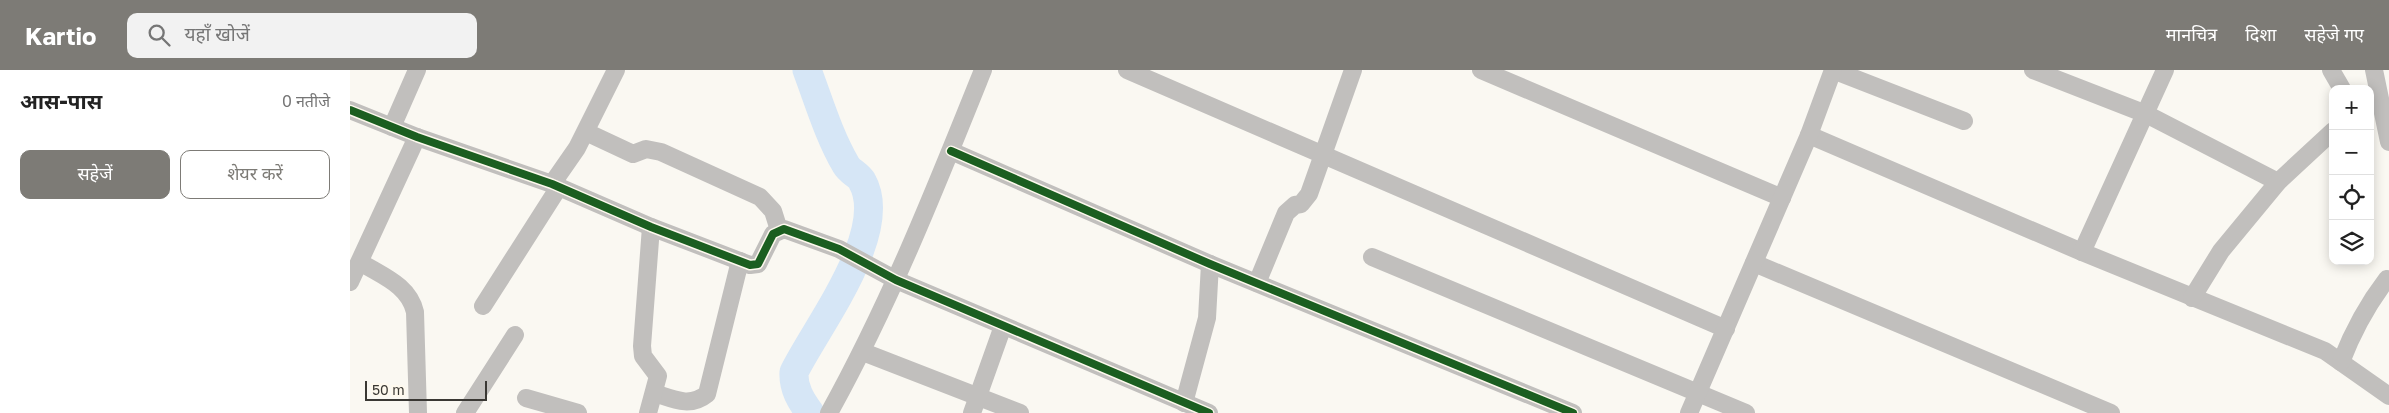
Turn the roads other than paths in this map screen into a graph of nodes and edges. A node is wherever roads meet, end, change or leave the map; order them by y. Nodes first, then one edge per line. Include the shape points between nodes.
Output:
1 (417, 70) edge
2 (616, 70) edge
3 (983, 70) edge
4 (1127, 70) edge
5 (1353, 70) edge
6 (1481, 70) edge
7 (1833, 70) edge
8 (2033, 70) edge
9 (2165, 70) edge
10 (2331, 70) edge
11 (2374, 70) edge
12 (2340, 85) edge
13 (350, 110) edge
14 (2146, 114) junction
15 (1964, 121) dead end
16 (392, 127) junction
17 (586, 132) junction
18 (1809, 135) junction
19 (2329, 135) edge
20 (417, 137) junction
21 (2389, 142) edge
22 (951, 151) junction
23 (1323, 155) junction
24 (2278, 182) junction
25 (555, 186) junction
26 (1782, 198) junction
27 (651, 227) junction
28 (778, 230) junction
29 (2082, 252) junction
30 (1372, 257) dead end
31 (740, 261) junction
32 (360, 262) junction
33 (1754, 262) junction
34 (1210, 264) junction
35 (2387, 279) dead end
36 (896, 280) junction
37 (350, 282) edge
38 (1257, 284) junction
39 (2192, 298) junction
40 (483, 306) dead end
41 (1002, 326) junction
42 (1726, 330) junction
43 (515, 335) dead end
44 (863, 352) junction
45 (2341, 362) junction
46 (1699, 392) junction
47 (654, 393) junction
48 (979, 396) junction
49 (2389, 396) edge
50 (526, 398) dead end
51 (1184, 403) junction
52 (418, 413) edge
53 (465, 413) edge
54 (578, 413) edge
55 (648, 413) edge
56 (829, 413) edge
57 (972, 413) edge
58 (1020, 413) edge
59 (1209, 413) edge
60 (1572, 413) edge
61 (1689, 413) edge
62 (1746, 413) edge
63 (2111, 413) edge

1 - 16 street
2 - 17 street
3 - 22 street
4 - 23 street
5 - 23 street
6 - 26 street
7 - 15 street
7 - 18 street
8 - 14 street
9 - 14 street
10 - 12 street
11 - 21 street
13 - 16 street
14 - 24 street
14 - 29 street
16 - 20 street
17 - 25 street
17 - 28 street via 633,154 646,149 661,152 760,197 773,211
18 - 26 street
18 - 29 street
19 - 24 street
20 - 25 street
20 - 32 street
22 - 34 street
22 - 36 street
23 - 38 street via 1307,199 1286,213
23 - 42 street
24 - 39 street via 2221,251
25 - 27 street
25 - 40 street
26 - 33 street
27 - 31 street
27 - 47 street via 642,346 643,356 658,376
28 - 31 street via 758,264
28 - 36 street via 784,229 839,249
29 - 39 street
30 - 46 street
31 - 47 street via 707,394 688,402
32 - 37 street
32 - 52 street via 403,288 412,298
33 - 42 street
33 - 63 street
34 - 38 street
34 - 51 street via 1208,318
35 - 45 street via 2354,329
36 - 41 street
36 - 44 street
38 - 60 street
39 - 45 street via 2325,351
41 - 48 street
41 - 51 street
42 - 46 street
43 - 53 street
44 - 48 street
44 - 56 street
45 - 49 street
46 - 61 street
46 - 62 street
47 - 55 street
48 - 57 street
48 - 58 street
50 - 54 street
51 - 59 street

